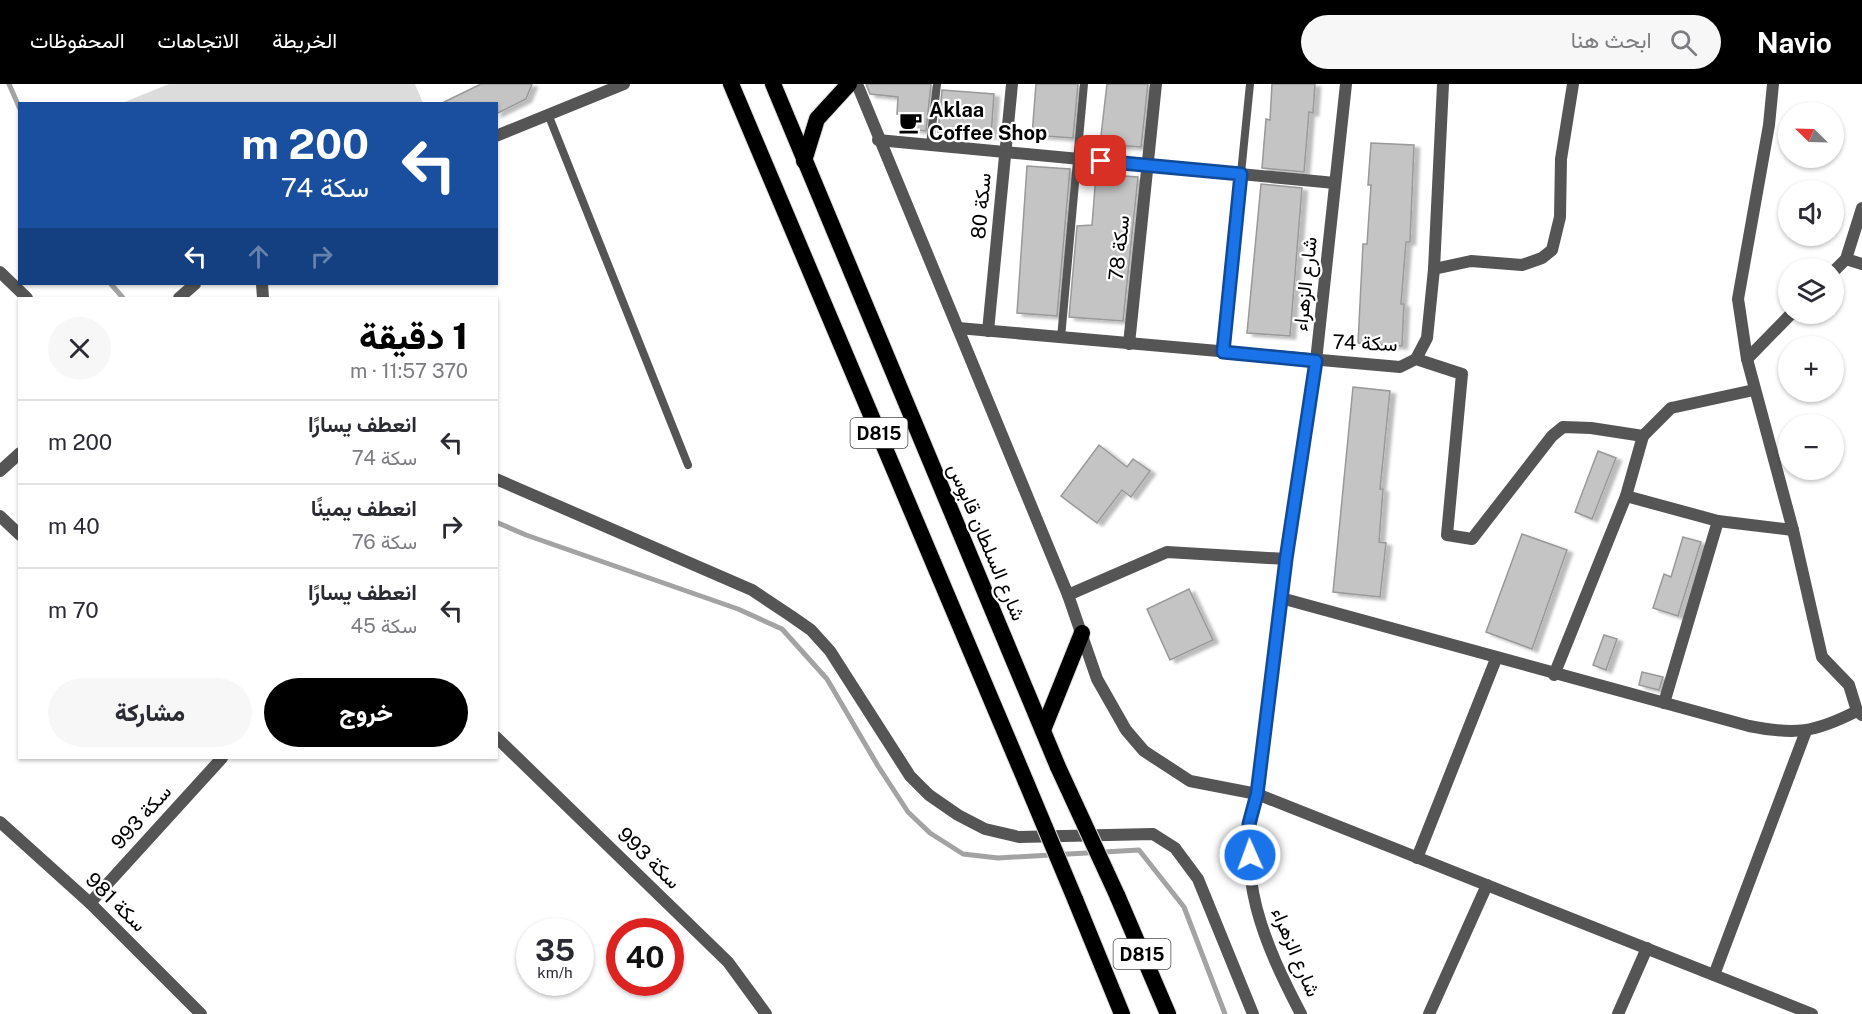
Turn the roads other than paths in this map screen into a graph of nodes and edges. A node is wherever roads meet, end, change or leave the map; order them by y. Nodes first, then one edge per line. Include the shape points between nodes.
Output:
1 (624, 84) edge
2 (773, 84) edge
3 (849, 84) edge
4 (857, 84) edge
5 (937, 84) edge
6 (1012, 84) edge
7 (1084, 84) edge
8 (1156, 84) edge
9 (1250, 84) edge
10 (1346, 84) edge
11 (1443, 84) edge
12 (1573, 84) edge
13 (1773, 84) edge
14 (605, 87) edge
15 (728, 87) edge
16 (548, 114) junction
17 (498, 135) edge
18 (878, 140) junction
19 (930, 145) junction
20 (1005, 152) junction
21 (1077, 159) junction
22 (804, 161) junction
23 (1148, 165) junction
24 (1241, 174) junction
25 (1335, 183) junction
26 (1862, 208) edge
27 (1846, 259) joint
28 (1862, 264) edge
29 (1434, 269) junction
30 (2, 279) edge
31 (194, 285) edge
32 (26, 297) edge
33 (180, 297) edge
34 (1781, 324) edge
35 (958, 328) junction
36 (988, 331) junction
37 (1061, 338) junction
38 (1129, 344) junction
39 (1223, 352) junction
40 (1416, 358) junction
41 (1747, 359) junction
42 (1316, 361) junction
43 (1755, 390) junction
44 (1643, 436) junction
45 (18, 455) edge
46 (688, 465) dead end
47 (0, 471) edge
48 (498, 480) edge
49 (1626, 496) junction
50 (0, 516) edge
51 (1718, 521) junction
52 (1793, 530) junction
53 (18, 533) edge
54 (1286, 559) junction
55 (1068, 595) junction
56 (1281, 598) junction
57 (1082, 633) junction
58 (1496, 659) junction
59 (1554, 675) junction
60 (1664, 703) junction
61 (1859, 713) edge
62 (1043, 730) junction
63 (1806, 731) junction
64 (498, 739) edge
65 (221, 759) edge
66 (1257, 794) junction
67 (0, 822) edge
68 (1417, 858) junction
69 (1487, 885) junction
70 (90, 903) junction
71 (1647, 948) junction
72 (1714, 975) junction
73 (201, 1014) edge
74 (766, 1014) edge
75 (1122, 1014) edge
76 (1168, 1014) edge
77 (1253, 1014) edge
78 (1301, 1014) edge
79 (1430, 1014) edge
80 (1618, 1014) edge
81 (1810, 1014) edge

1 - 14 street
2 - 22 highway, شارع السلطان قابوس / D815
3 - 22 highway via 818,119
4 - 18 street
5 - 19 lane
6 - 20 street, سكة 80
7 - 21 lane
8 - 23 street, سكة 78
9 - 24 lane
10 - 25 street, شارع الزهراء
11 - 29 street
12 - 29 street via 1562,147 1560,217 1551,250 1542,258 1521,265 1471,261
13 - 41 street via 1738,299
14 - 16 street
15 - 75 highway, D815, bridge
16 - 17 street
16 - 46 lane
18 - 19 street
18 - 35 street
19 - 20 street
20 - 21 street
20 - 36 street, سكة 80
21 - 23 street
21 - 37 lane
22 - 62 highway, شارع السلطان قابوس / D815
23 - 24 street
23 - 38 street, سكة 78
24 - 25 street
24 - 39 lane
25 - 42 street, شارع الزهراء
26 - 27 street
27 - 28 street
29 - 40 street via 1427,338
30 - 32 street
31 - 33 street
34 - 41 street
35 - 36 street, سكة 74
35 - 55 street
36 - 37 street, سكة 74
37 - 38 street, سكة 74
38 - 39 street, سكة 74
39 - 42 street, سكة 74
40 - 42 street, سكة 74 via 1400,367
40 - 44 street, سكة 74 via 1462,374 1447,535 1472,539 1563,427
41 - 43 street
42 - 54 street, شارع الزهراء
43 - 44 street via 1671,408
43 - 52 street
44 - 49 street
45 - 47 street
48 - 77 street via 752,590 812,630 830,651 910,777 958,815 985,829 1019,837 1153,834 1175,848 1198,879
49 - 51 street
49 - 59 street
50 - 53 street
51 - 52 street
51 - 60 street
52 - 61 street via 1822,657 1849,685
54 - 55 street via 1167,552
54 - 56 street, شارع الزهراء
55 - 57 street
56 - 58 street
56 - 66 street, شارع الزهراء
57 - 62 highway
57 - 66 street via 1097,679 1126,730 1144,751 1190,781
58 - 59 street
58 - 68 street
59 - 60 street
60 - 63 street via 1749,726 1783,732
61 - 63 street
62 - 76 highway, شارع السلطان قابوس / D815, bridge
63 - 72 street
64 - 74 street, سكة 993 via 728,962
65 - 70 street, سكة 993
66 - 68 street
66 - 78 street, شارع الزهراء via 1249,824 1255,906 1278,970
67 - 70 street, سكة 981
68 - 69 street
69 - 71 street
69 - 79 street
70 - 73 street, سكة 981
71 - 72 street
71 - 80 street
72 - 81 street

